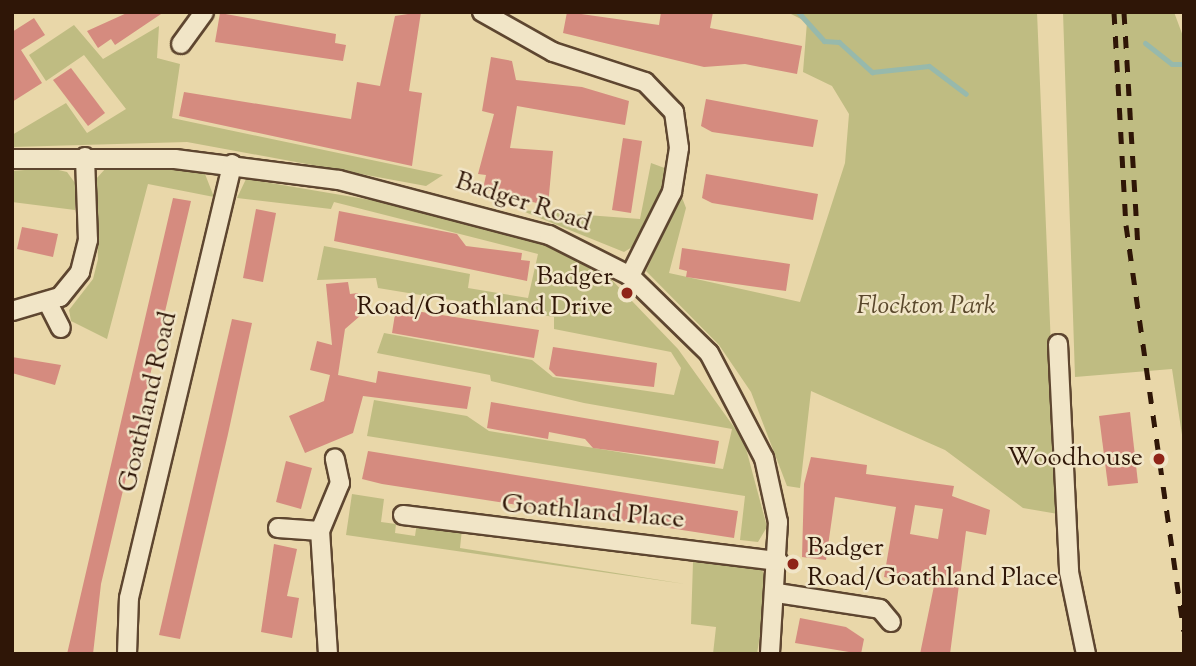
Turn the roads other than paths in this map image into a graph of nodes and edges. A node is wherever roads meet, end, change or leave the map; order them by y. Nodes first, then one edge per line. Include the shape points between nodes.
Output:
1 (204, 12) edge
2 (482, 12) edge
3 (181, 44) dead end
4 (85, 157) junction
5 (12, 159) edge
6 (232, 164) junction
7 (629, 276) junction
8 (48, 303) junction
9 (12, 311) edge
10 (61, 328) dead end
11 (1058, 344) dead end
12 (335, 459) dead end
13 (403, 515) dead end
14 (278, 528) dead end
15 (320, 530) junction
16 (778, 561) junction
17 (777, 593) junction
18 (891, 622) dead end
19 (127, 654) edge
20 (328, 654) edge
21 (770, 654) edge
22 (1086, 654) edge

1 - 3 street
2 - 7 street via 553,52 645,82 674,111 679,148 672,192
4 - 5 street, Badger Road
4 - 6 street, Badger Road
4 - 8 street via 86,258 72,285
6 - 7 street, Badger Road via 339,180 503,220 581,248
6 - 19 street, Goathland Road via 129,598
7 - 16 street, Badger Road via 687,327 726,379 774,487
8 - 9 street
8 - 10 street
11 - 22 street via 1069,572
12 - 15 street via 340,483
13 - 16 street, Goathland Place
14 - 15 street
15 - 20 street
16 - 17 street, Badger Road
17 - 18 street via 880,609
17 - 21 street, Badger Road

